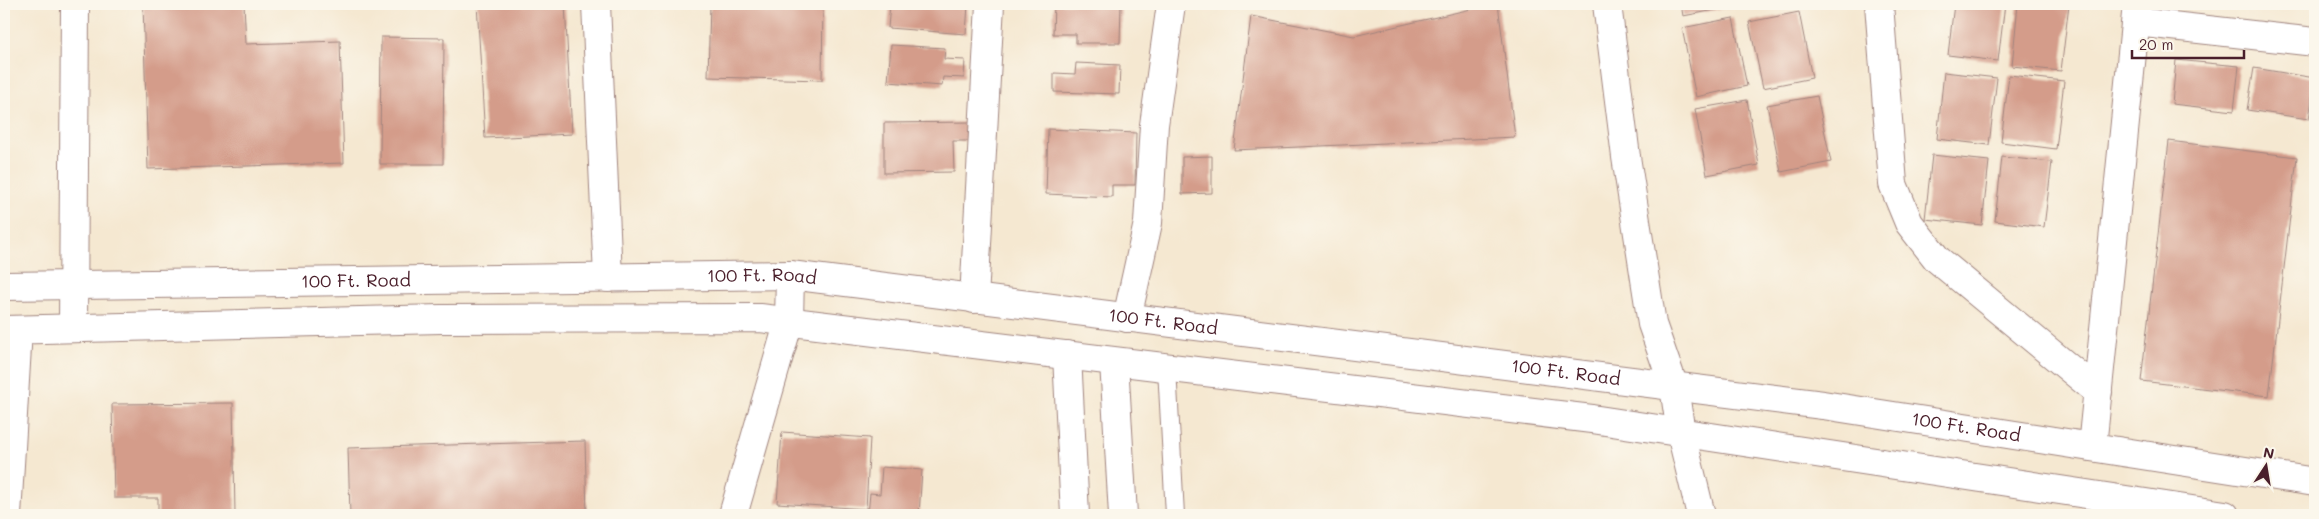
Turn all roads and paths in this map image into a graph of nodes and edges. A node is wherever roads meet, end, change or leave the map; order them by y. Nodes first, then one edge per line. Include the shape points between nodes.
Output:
1 (75, 4) edge
2 (596, 4) edge
3 (990, 4) edge
4 (1171, 4) edge
5 (1607, 4) edge
6 (1879, 4) edge
7 (2137, 13) edge
8 (2315, 42) edge
9 (790, 275) junction
10 (608, 278) junction
11 (74, 284) junction
12 (4, 286) edge
13 (974, 298) junction
14 (1127, 318) junction
15 (789, 321) junction
16 (73, 328) junction
17 (11, 330) edge
18 (1067, 355) junction
19 (1114, 362) junction
20 (1168, 368) junction
21 (1674, 386) junction
22 (2098, 392) junction
23 (1681, 433) junction
24 (2092, 447) junction
25 (2315, 482) edge
26 (7, 515) edge
27 (733, 515) edge
28 (1075, 515) edge
29 (1123, 515) edge
30 (1175, 515) edge
31 (1701, 515) edge
32 (2225, 515) edge

1 - 11 main road
2 - 10 main road
3 - 13 main road
4 - 14 main road via 1154,126 1148,223
5 - 21 main road via 1626,158 1652,324
6 - 22 main road via 1893,184 1909,223 1937,259
7 - 8 main road
7 - 22 main road
9 - 10 main road, 100 Ft. Road
9 - 13 main road, 100 Ft. Road
9 - 15 main road
10 - 11 main road, 100 Ft. Road
11 - 12 main road, 100 Ft. Road
11 - 16 main road
13 - 14 main road, 100 Ft. Road
14 - 21 main road, 100 Ft. Road
15 - 16 main road via 760,318 451,319
15 - 18 main road
15 - 27 main road
16 - 17 main road
17 - 26 main road
18 - 19 main road
18 - 28 main road
19 - 20 main road
19 - 29 main road
20 - 23 main road via 1592,419
20 - 30 lane
21 - 23 main road
21 - 24 main road, 100 Ft. Road via 1823,405
22 - 24 main road
23 - 31 main road
23 - 32 main road
24 - 25 main road, 100 Ft. Road

